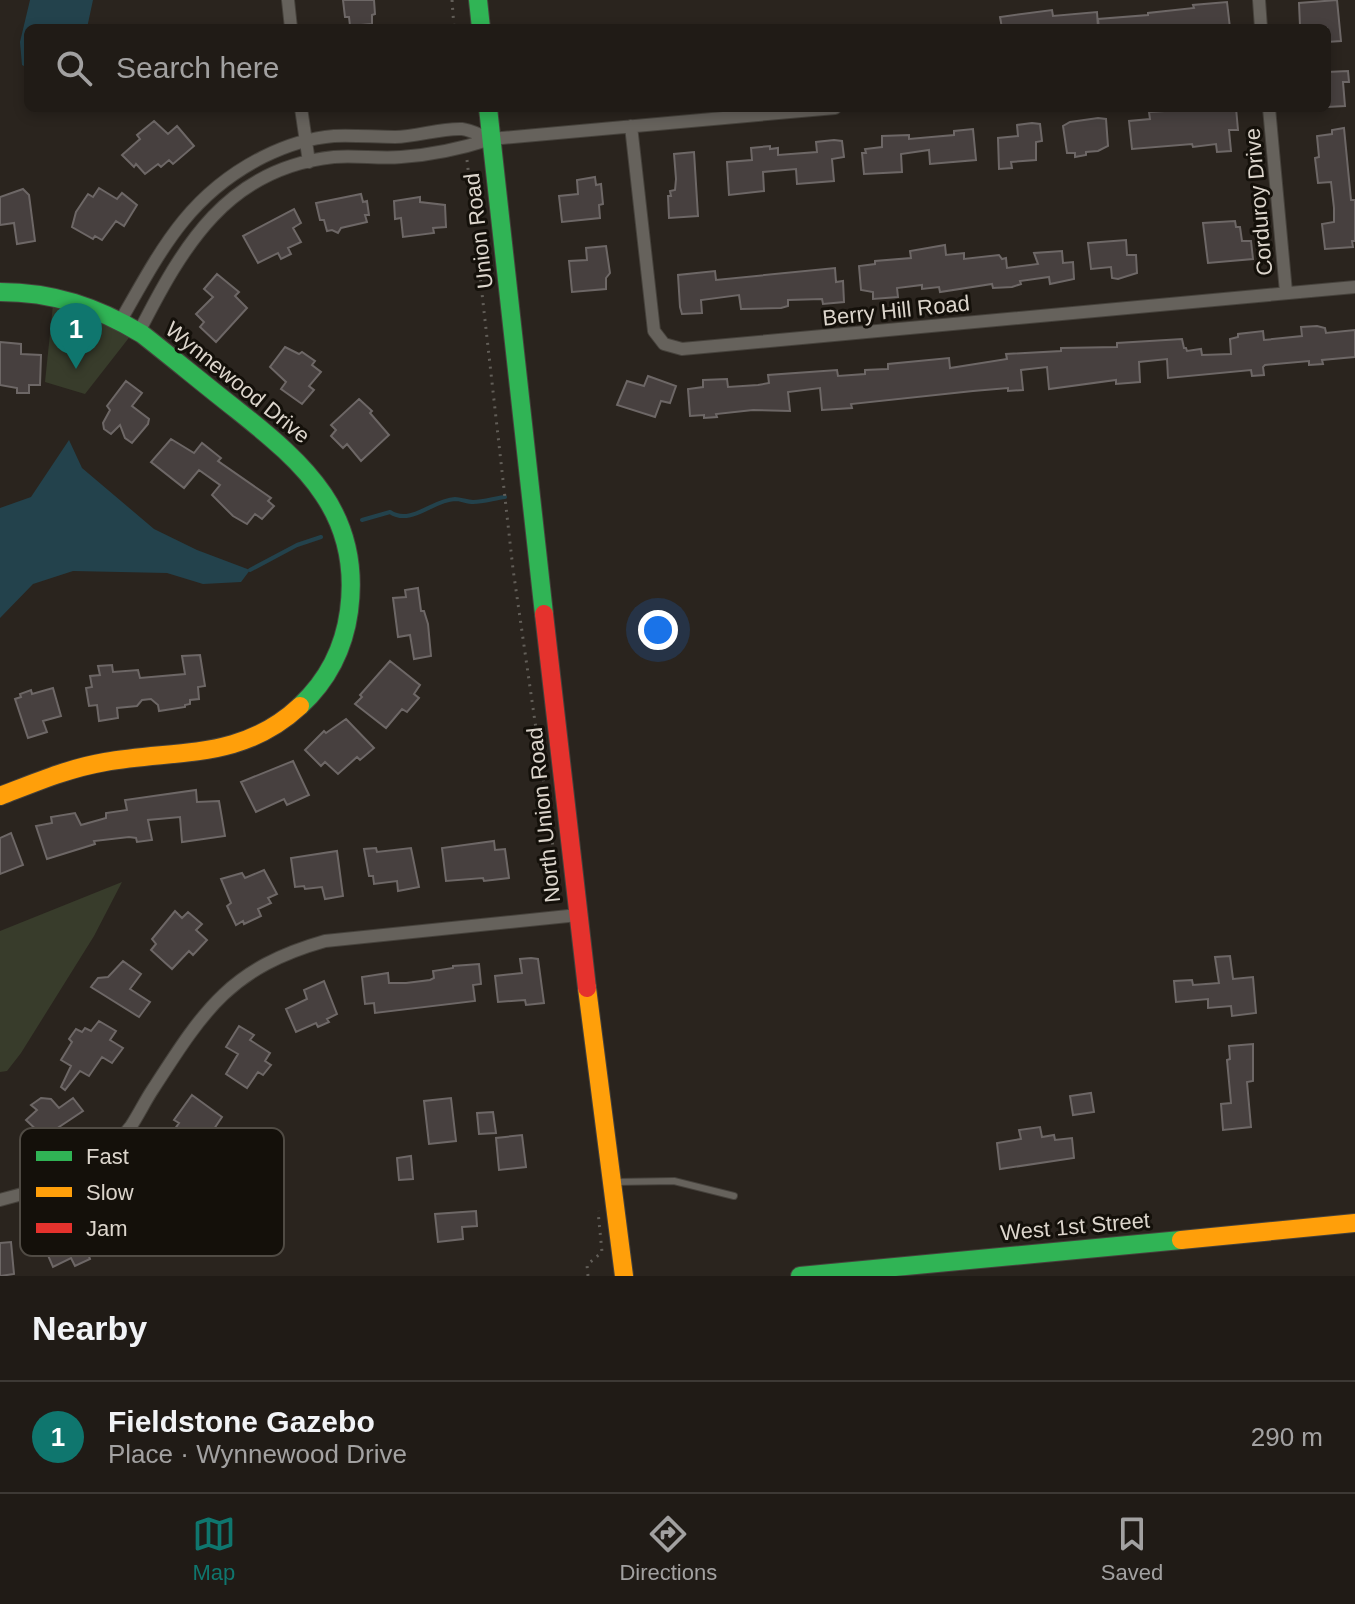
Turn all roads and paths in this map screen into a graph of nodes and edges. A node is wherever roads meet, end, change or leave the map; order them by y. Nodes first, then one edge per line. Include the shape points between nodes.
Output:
1 (288, 0) edge
2 (452, 0) edge
3 (478, 0) edge
4 (1259, 0) edge
5 (291, 24) edge
6 (454, 24) edge
7 (481, 24) edge
8 (1261, 24) edge
9 (301, 112) edge
10 (488, 112) edge
11 (790, 112) edge
12 (1269, 112) edge
13 (631, 126) junction
14 (491, 139) junction
15 (305, 141) junction
16 (465, 147) junction
17 (309, 162) junction
18 (1355, 287) edge
19 (0, 292) edge
20 (1286, 292) junction
21 (121, 320) junction
22 (139, 332) junction
23 (515, 348) joint
24 (0, 796) edge
25 (553, 847) dead end
26 (578, 915) junction
27 (129, 1128) edge
28 (612, 1182) junction
29 (20, 1196) edge
30 (734, 1196) dead end
31 (0, 1200) edge
32 (1355, 1223) edge
33 (587, 1265) dead end
34 (588, 1276) edge
35 (624, 1276) edge
36 (800, 1276) edge

1 - 5 street
2 - 6 path
3 - 7 main road
4 - 8 street
9 - 15 street
10 - 14 main road, Union Road
11 - 13 street
12 - 20 street, Corduroy Drive
13 - 14 street
13 - 20 street, Berry Hill Road via 654,331 664,344 682,349
14 - 15 street via 463,129
14 - 16 street
14 - 23 main road, Union Road
15 - 17 street
15 - 21 street via 237,171 212,189 164,244
16 - 17 street via 401,158
16 - 25 path via 513,569
17 - 22 street via 280,170 246,189 200,228
18 - 20 street, Berry Hill Road
19 - 21 main road, Wynnewood Drive via 53,295
21 - 22 main road, Wynnewood Drive
22 - 24 main road, Wynnewood Drive via 292,455 330,503 350,558 352,586 343,641 320,687 258,734 228,746 78,768
23 - 26 main road, North Union Road
26 - 27 street via 325,941 290,951 213,1003
26 - 28 main road, North Union Road
28 - 30 lane via 674,1181
28 - 35 main road, North Union Road
29 - 31 street
32 - 36 main road, West 1st Street
33 - 34 path

